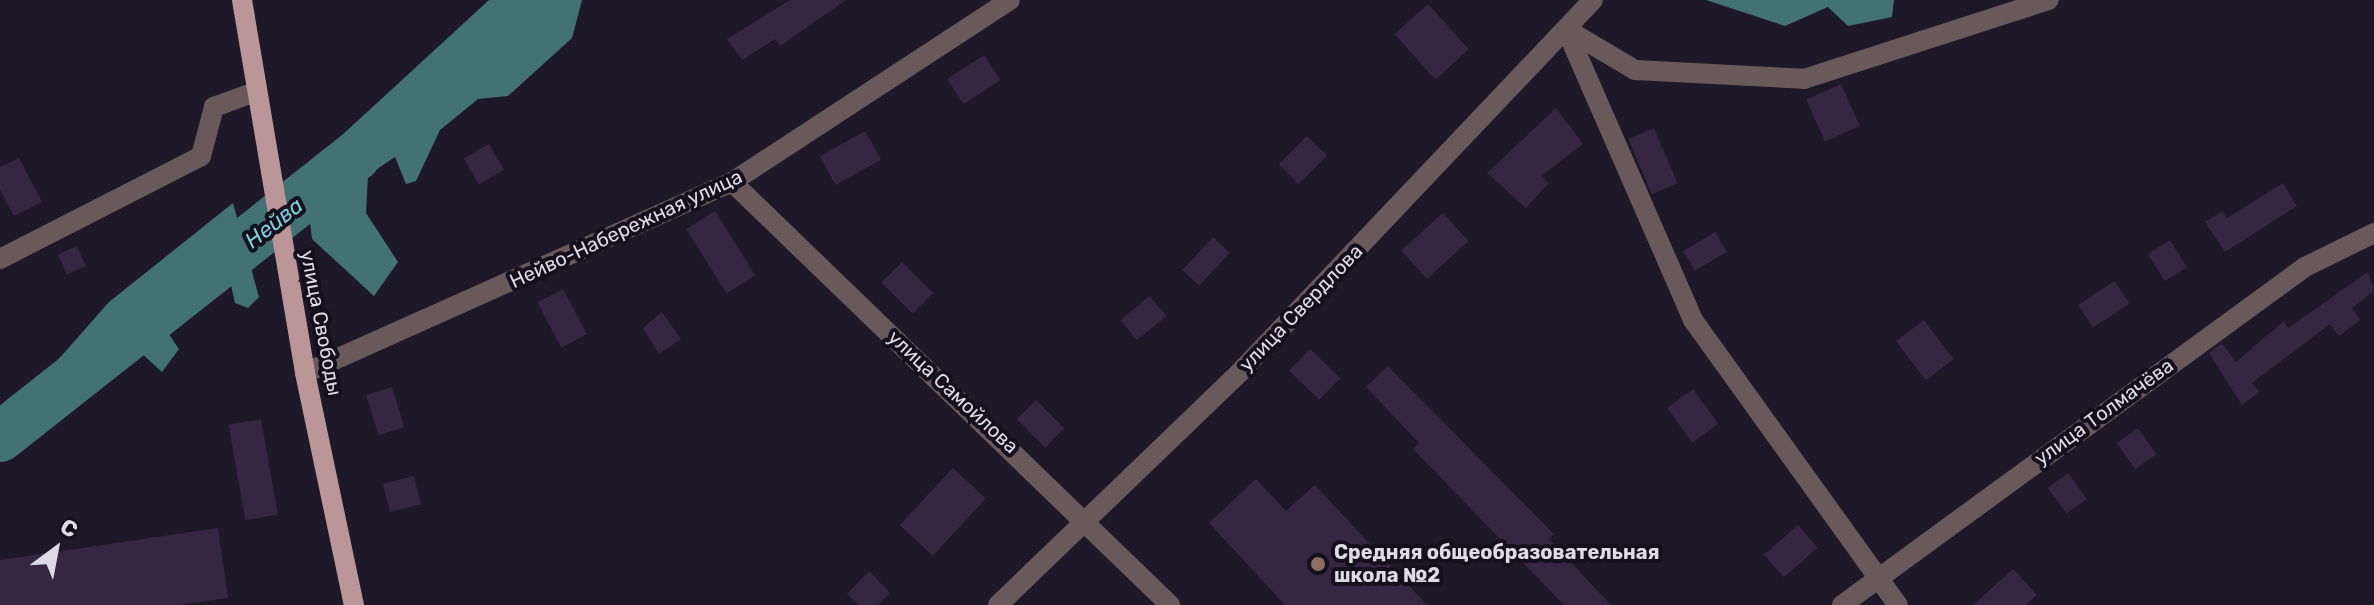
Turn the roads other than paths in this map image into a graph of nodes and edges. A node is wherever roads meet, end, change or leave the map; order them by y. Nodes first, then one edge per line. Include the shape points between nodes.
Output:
1 (242, 0) edge
2 (1010, 0) edge
3 (1593, 0) edge
4 (2049, 0) edge
5 (1566, 29) junction
6 (255, 92) junction
7 (732, 182) junction
8 (2374, 233) edge
9 (0, 259) edge
10 (305, 373) junction
11 (1084, 516) junction
12 (1877, 575) junction
13 (354, 605) edge
14 (998, 605) edge
15 (1170, 605) edge
16 (1842, 605) edge
17 (1898, 605) edge

1 - 6 main road, улица Свободы
2 - 7 street, Нейво-Набережная улица
3 - 5 street, улица Свердлова
4 - 5 street via 1804,79 1635,70
5 - 11 street, улица Свердлова via 1239,373
5 - 12 street via 1693,320
6 - 9 street via 214,107 201,156
6 - 10 main road, улица Свободы
7 - 10 street, Нейво-Набережная улица
7 - 11 street, улица Самойлова
8 - 12 street, улица Толмачёва via 2305,267
10 - 13 main road, улица Свободы
11 - 14 street, улица Свердлова
11 - 15 street, улица Самойлова
12 - 16 street, улица Толмачёва
12 - 17 street

